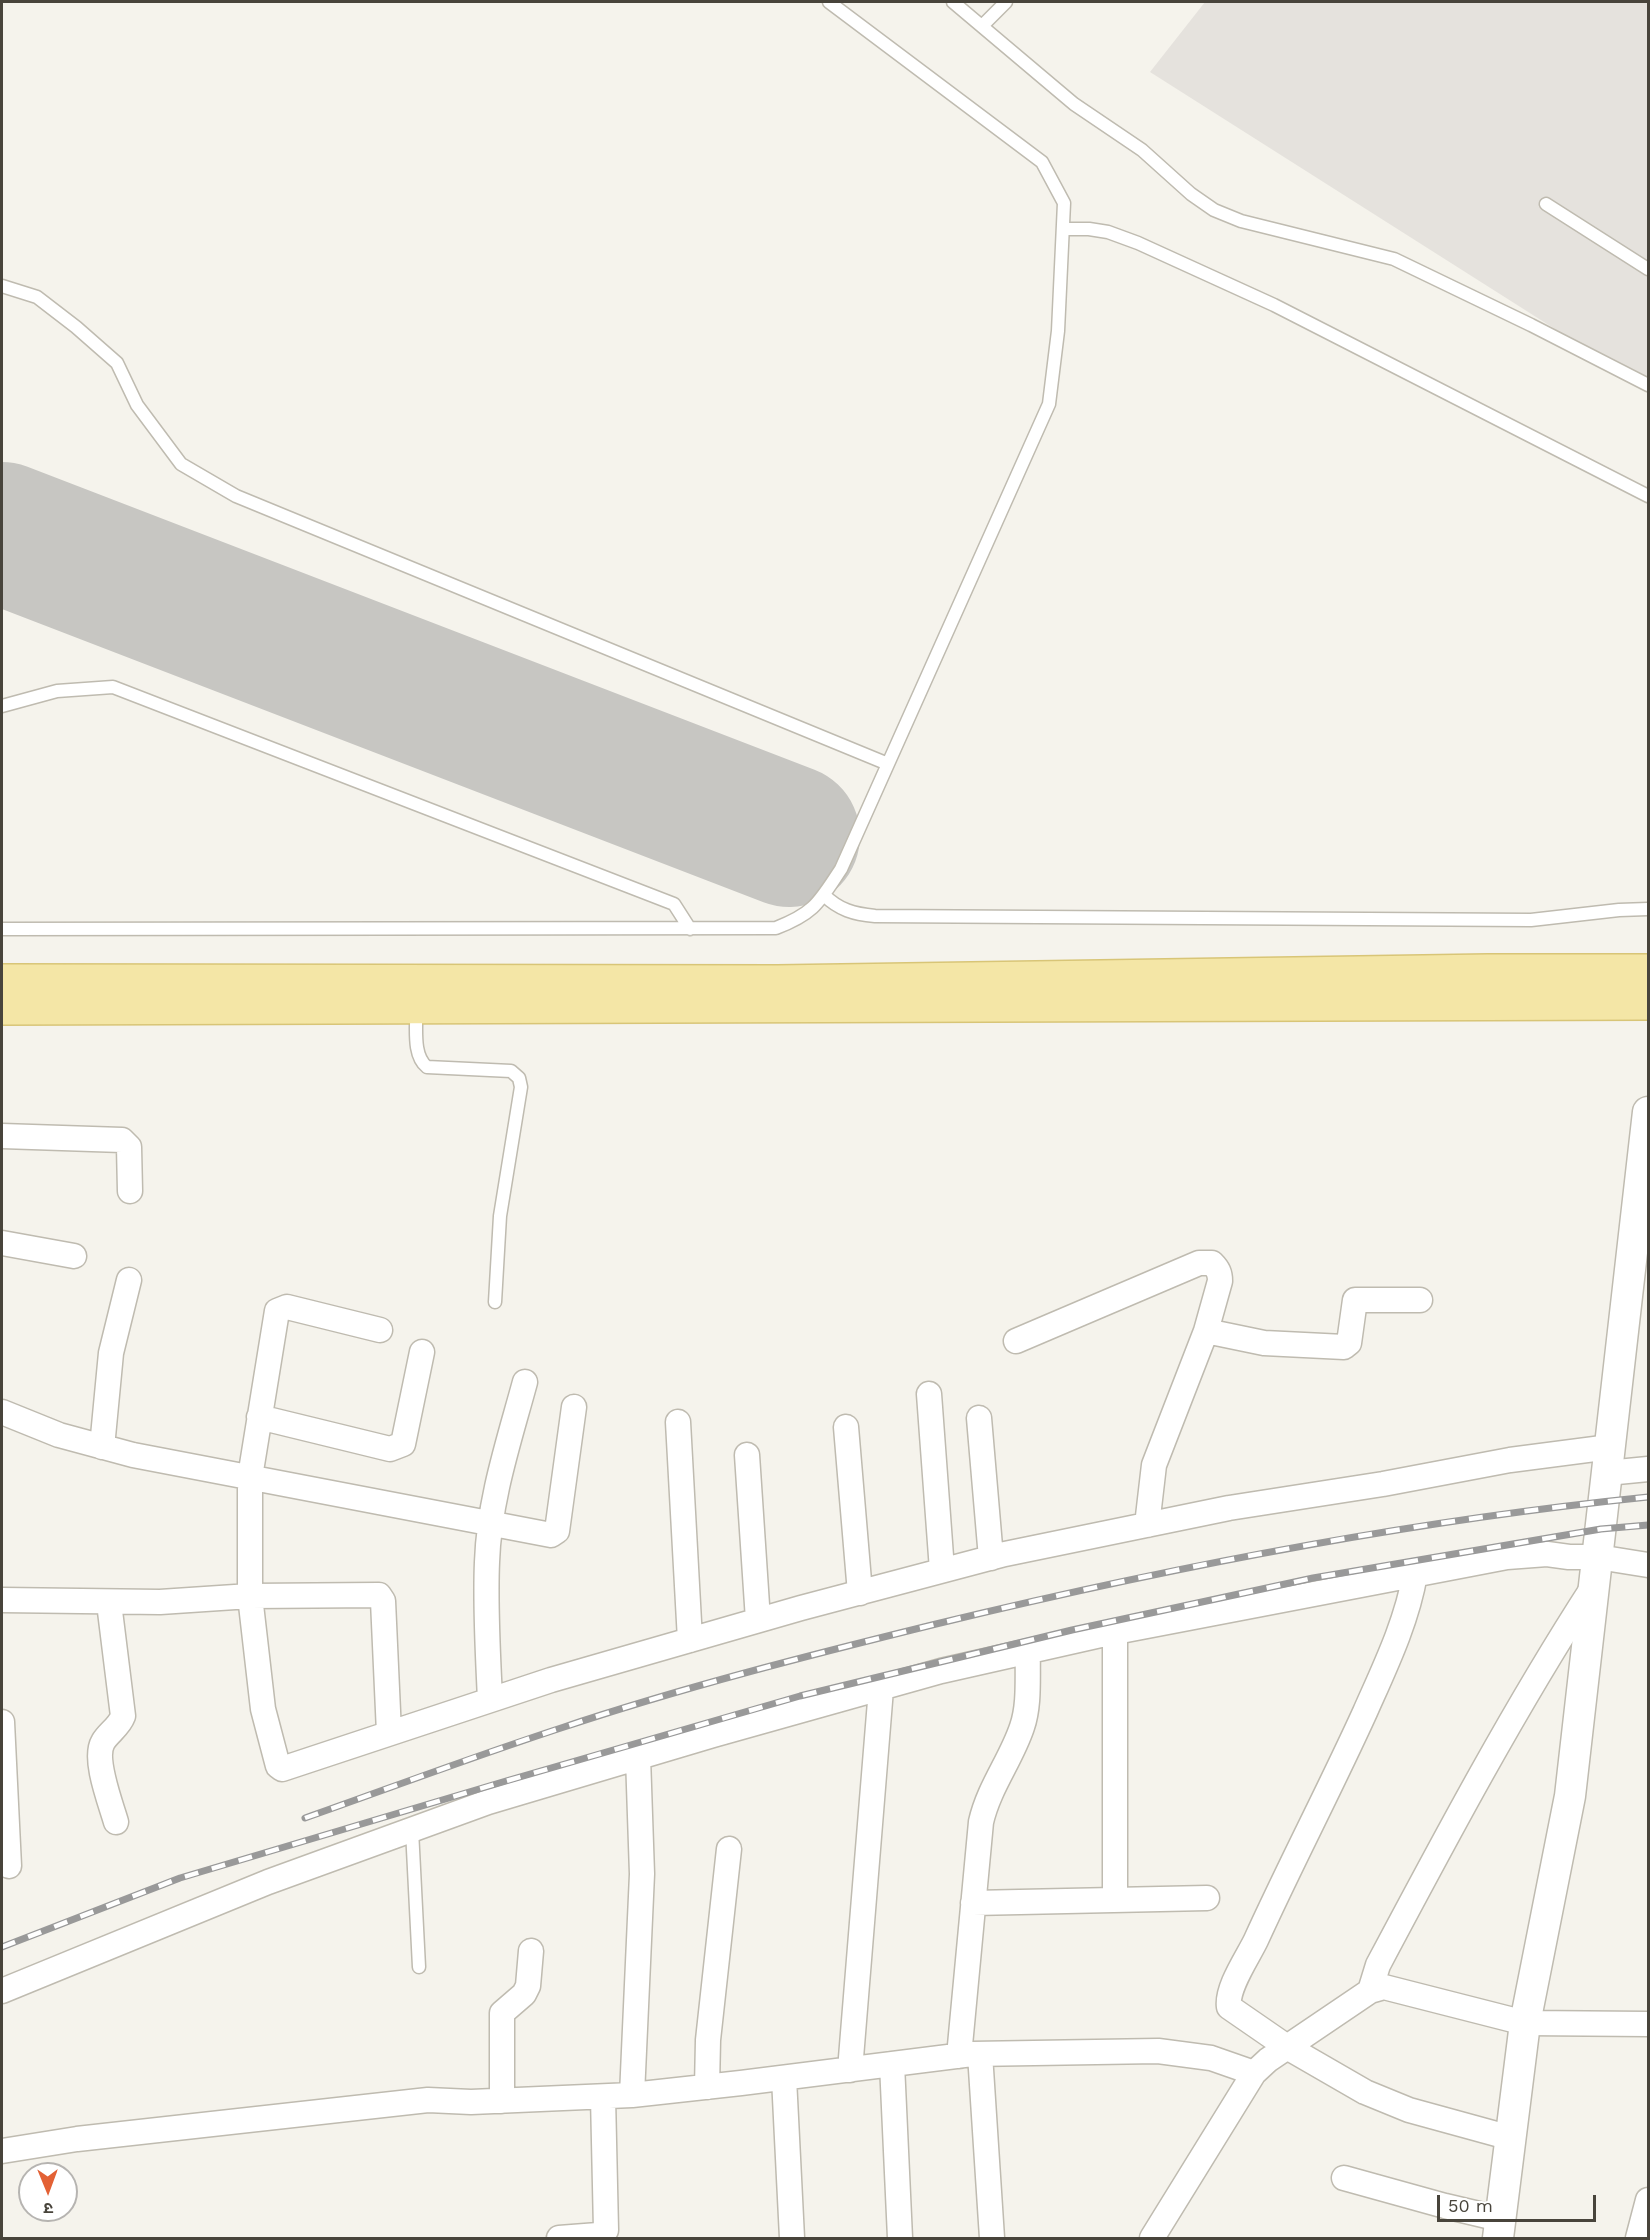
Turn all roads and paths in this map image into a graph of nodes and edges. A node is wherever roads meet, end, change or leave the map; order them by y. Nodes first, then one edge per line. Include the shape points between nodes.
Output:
1 (829, 2) edge
2 (953, 2) edge
3 (1006, 2) edge
4 (982, 26) junction
5 (1546, 204) dead end
6 (1063, 229) junction
7 (1648, 269) edge
8 (2, 286) edge
9 (1648, 385) edge
10 (1648, 496) edge
11 (2, 706) edge
12 (888, 764) junction
13 (824, 895) junction
14 (1648, 909) edge
15 (2, 929) edge
16 (690, 929) junction
17 (1648, 971) edge
18 (2, 981) edge
19 (1648, 1004) edge
20 (416, 1007) junction
21 (2, 1008) edge
22 (1648, 1113) edge
23 (2, 1136) edge
24 (130, 1191) dead end
25 (2, 1243) edge
26 (74, 1256) dead end
27 (129, 1280) dead end
28 (1420, 1300) dead end
29 (495, 1302) dead end
30 (380, 1330) dead end
31 (1206, 1331) junction
32 (1016, 1341) dead end
33 (422, 1352) dead end
34 (525, 1382) dead end
35 (929, 1394) dead end
36 (574, 1407) dead end
37 (2, 1412) edge
38 (259, 1418) junction
39 (980, 1418) dead end
40 (678, 1422) dead end
41 (846, 1427) dead end
42 (102, 1447) junction
43 (747, 1455) dead end
44 (1609, 1460) junction
45 (1648, 1469) edge
46 (250, 1477) junction
47 (490, 1525) junction
48 (1147, 1525) junction
49 (991, 1558) junction
50 (1648, 1566) edge
51 (942, 1570) junction
52 (1597, 1570) junction
53 (1415, 1575) junction
54 (860, 1593) junction
55 (250, 1596) junction
56 (2, 1600) edge
57 (109, 1603) junction
58 (758, 1620) junction
59 (1115, 1632) junction
60 (690, 1640) junction
61 (1028, 1652) junction
62 (881, 1689) junction
63 (490, 1700) junction
64 (2, 1722) edge
65 (389, 1733) junction
66 (638, 1757) junction
67 (117, 1822) dead end
68 (412, 1830) junction
69 (729, 1849) dead end
70 (9, 1866) dead end
71 (1207, 1898) dead end
72 (1115, 1900) junction
73 (973, 1903) junction
74 (531, 1951) dead end
75 (419, 1967) dead end
76 (2, 1991) edge
77 (1371, 1991) junction
78 (1525, 2023) junction
79 (1648, 2024) edge
80 (1287, 2047) junction
81 (969, 2055) junction
82 (892, 2064) junction
83 (850, 2070) junction
84 (1254, 2073) junction
85 (784, 2078) junction
86 (707, 2087) junction
87 (632, 2095) junction
88 (603, 2097) junction
89 (502, 2101) junction
90 (1511, 2138) junction
91 (2, 2151) edge
92 (1344, 2178) dead end
93 (1648, 2200) edge
94 (1499, 2229) edge
95 (559, 2238) edge
96 (792, 2238) edge
97 (900, 2238) edge
98 (992, 2238) edge
99 (1152, 2238) edge
100 (1638, 2238) edge

1 - 6 lane via 1041,162 1064,203
2 - 4 lane
3 - 4 lane
4 - 9 lane via 1074,104 1142,150 1214,210 1241,221 1394,259
5 - 7 lane
6 - 10 lane via 1108,232 1191,267 1274,305
6 - 12 lane via 1058,331 1049,404
8 - 12 lane via 36,297 117,363 136,405 182,465 236,496
11 - 16 lane via 57,691 113,687 674,904
12 - 13 lane via 841,869
13 - 14 lane via 834,905 854,914 875,916 1531,920
13 - 16 lane via 796,920 776,928
15 - 16 lane
17 - 18 main road via 777,982
19 - 20 main road
20 - 21 main road
20 - 29 lane via 418,1054 427,1067 511,1071 519,1078 521,1087 499,1226
22 - 44 street
23 - 24 street via 122,1140 129,1147
25 - 26 street
27 - 42 street via 111,1353
28 - 31 street via 1355,1300 1349,1343 1344,1347 1264,1343
30 - 38 street via 281,1308 277,1311
31 - 32 street via 1220,1281 1216,1267 1206,1262
31 - 48 street via 1154,1465
33 - 38 street via 404,1444 398,1447 390,1449
34 - 47 street
35 - 51 street
36 - 47 street via 557,1531 551,1535
37 - 42 street
38 - 46 street
39 - 49 street
40 - 60 street
41 - 54 street
42 - 46 street
43 - 58 street
44 - 45 street
44 - 48 street via 1510,1460
44 - 52 street
46 - 47 street
46 - 55 street
47 - 63 street
48 - 49 street
49 - 51 street
50 - 52 street
51 - 54 street
52 - 53 street via 1569,1557 1547,1554 1507,1557
52 - 77 street via 1489,1756 1378,1965
52 - 78 street via 1570,1796
53 - 59 street
53 - 80 street via 1406,1611 1378,1683 1228,2001 1231,2010
54 - 58 street
55 - 57 street
55 - 65 street via 382,1597
55 - 65 street via 263,1708 278,1766 285,1769
56 - 57 street
57 - 67 street via 123,1716 102,1743 99,1760
58 - 60 street
59 - 61 street
59 - 72 street
60 - 63 street
61 - 62 street
61 - 73 street via 1023,1724 986,1800
62 - 66 street
62 - 83 street
63 - 65 street
64 - 70 street
66 - 68 street via 488,1802
66 - 87 street via 642,1874
68 - 75 lane
68 - 76 street via 268,1882
69 - 86 street via 708,2040
71 - 72 street
72 - 73 street
73 - 81 street
74 - 89 street via 528,1986 502,2013
77 - 78 street via 1384,1988
77 - 80 street
78 - 79 street
78 - 90 street
80 - 84 street
80 - 90 street via 1391,2104
81 - 82 street
81 - 84 street via 1158,2051 1211,2058
81 - 98 street
82 - 83 street
82 - 97 street
83 - 85 street
84 - 99 street
85 - 86 street
85 - 96 street
86 - 87 street
87 - 88 street
88 - 89 street
88 - 95 street via 606,2230 598,2235
89 - 91 street via 428,2100
90 - 94 street
92 - 94 street via 1445,2206
93 - 100 street

